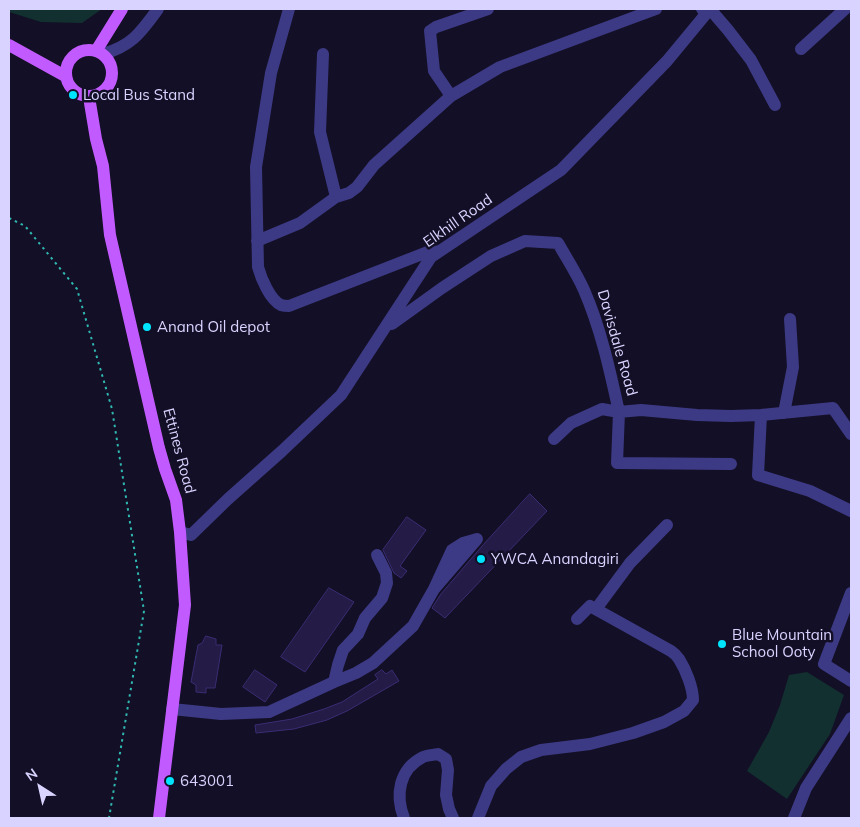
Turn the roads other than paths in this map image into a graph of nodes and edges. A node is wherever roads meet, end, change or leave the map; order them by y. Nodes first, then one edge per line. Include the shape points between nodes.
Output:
1 (122, 9) edge
2 (158, 9) edge
3 (289, 9) edge
4 (488, 9) edge
5 (656, 9) edge
6 (702, 9) edge
7 (710, 9) edge
8 (845, 9) edge
9 (9, 45) edge
10 (801, 49) dead end
11 (100, 53) junction
12 (323, 54) dead end
13 (66, 76) junction
14 (451, 96) junction
15 (89, 97) junction
16 (775, 105) dead end
17 (336, 197) junction
18 (257, 241) junction
19 (439, 252) junction
20 (790, 319) dead end
21 (385, 328) junction
22 (619, 412) junction
23 (784, 413) junction
24 (761, 415) junction
25 (851, 434) edge
26 (554, 439) dead end
27 (732, 464) dead end
28 (851, 511) edge
29 (667, 525) dead end
30 (180, 532) junction
31 (377, 555) dead end
32 (434, 589) dead end
33 (851, 593) edge
34 (596, 609) junction
35 (578, 619) dead end
36 (851, 681) edge
37 (334, 682) junction
38 (172, 709) junction
39 (851, 718) edge
40 (159, 818) edge
41 (404, 818) edge
42 (453, 818) edge
43 (478, 818) edge
44 (794, 818) edge

1 - 11 main road
2 - 11 street via 134,40 122,48
3 - 18 street via 271,73 256,167
4 - 14 street via 430,31 434,70
5 - 14 street via 500,67
6 - 7 street
7 - 16 street via 750,60
7 - 19 street, Elkhill Road via 666,61 561,170
8 - 10 street
9 - 13 main road
11 - 13 main road via 88,50 74,55 66,68
11 - 15 main road via 108,59 112,80 103,92
12 - 17 street via 320,132
13 - 15 main road via 76,93
14 - 17 street via 374,165 357,187
15 - 30 main road, Ettines Road via 103,166 110,235 159,448 176,500
17 - 18 street via 300,223
18 - 19 street via 262,281 280,304 289,306 430,251
19 - 21 street, Elkhill Road via 431,257
20 - 23 street via 792,367
21 - 22 street, Davisdale Road via 491,256 525,241 558,243 584,289 599,332
21 - 30 street, Elkhill Road via 341,395 192,535
22 - 24 street, Davisdale Road
22 - 26 street via 602,409 571,423
22 - 27 street via 617,463
23 - 24 street, Davisdale Road
23 - 25 street, Davisdale Road via 834,408
24 - 28 street via 758,475 810,491
29 - 34 street via 630,563
30 - 38 main road, Ettines Road via 184,605
31 - 37 street via 386,573 387,583 382,598 343,650
32 - 37 street via 413,626 373,663
33 - 36 street via 824,664
34 - 35 street via 590,606
34 - 43 street via 679,658 693,691 693,700 684,711 664,722 633,733 520,757 491,786
37 - 38 street via 269,712 221,714
38 - 40 main road, Ettines Road
39 - 44 street via 806,788
41 - 42 street via 399,791 403,776 424,756 438,754 446,759 446,795

